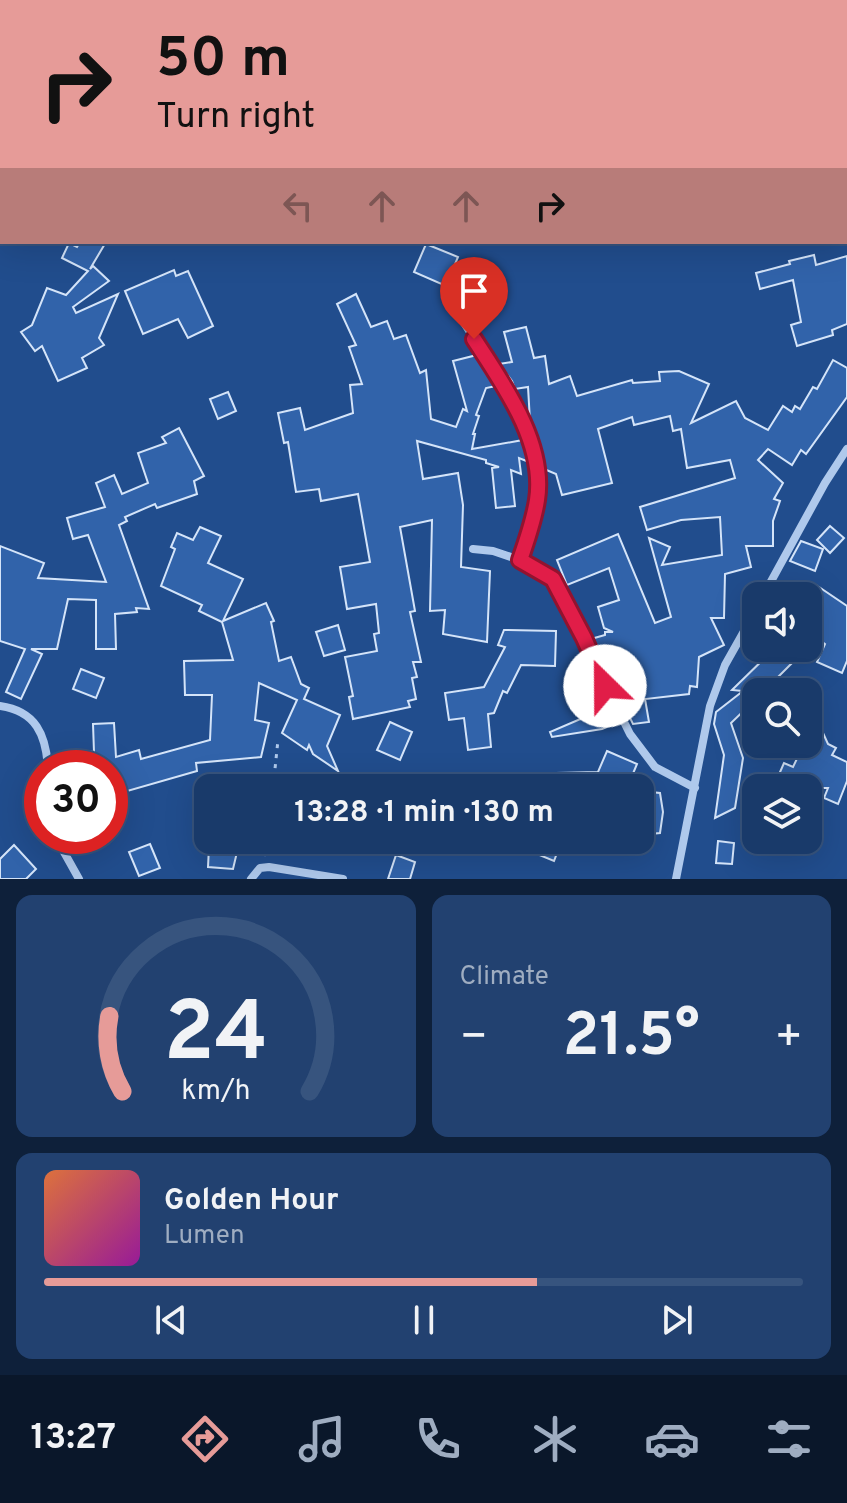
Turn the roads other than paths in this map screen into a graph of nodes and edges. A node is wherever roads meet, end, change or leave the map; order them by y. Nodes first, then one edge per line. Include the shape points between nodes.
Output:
1 (447, 294) dead end
2 (847, 449) edge
3 (473, 549) dead end
4 (520, 560) junction
5 (770, 582) edge
6 (742, 635) edge
7 (0, 706) edge
8 (47, 750) edge
9 (695, 788) junction
10 (65, 854) edge
11 (79, 879) edge
12 (251, 879) edge
13 (343, 879) edge
14 (676, 879) edge

1 - 4 street via 522,415 530,442 538,498
2 - 5 street
3 - 4 street
4 - 9 street via 553,579 630,734 655,767
6 - 9 street via 710,706
7 - 8 street via 36,722
9 - 14 street
10 - 11 street
12 - 13 street via 260,868 269,867

